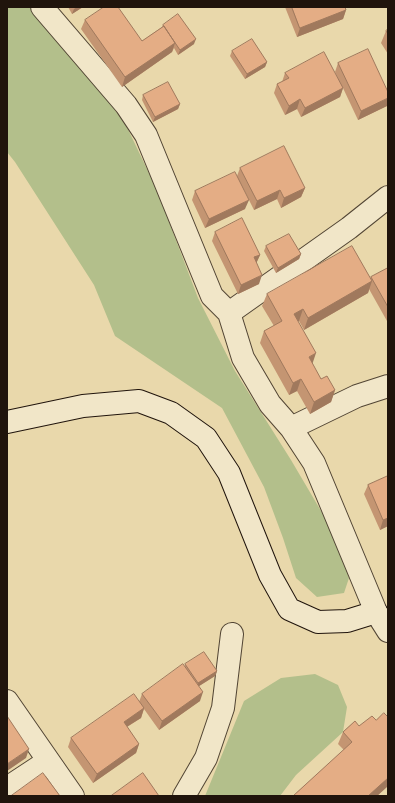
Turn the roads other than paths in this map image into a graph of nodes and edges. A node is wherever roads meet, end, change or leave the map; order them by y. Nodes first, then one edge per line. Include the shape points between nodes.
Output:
1 (42, 7) edge
2 (388, 197) edge
3 (229, 313) junction
4 (388, 386) edge
5 (7, 422) edge
6 (291, 428) junction
7 (376, 612) junction
8 (388, 631) edge
9 (232, 634) dead end
10 (7, 701) edge
11 (48, 761) junction
12 (7, 788) edge
13 (73, 796) edge
14 (184, 796) edge

1 - 3 street via 126,105 146,134 212,296
2 - 3 street via 349,228
3 - 6 street via 243,358 270,404
4 - 6 street via 357,396
5 - 7 street via 83,406 139,401 171,413 206,438 229,473 270,576 289,610 318,622 347,621
6 - 7 street via 314,463
7 - 8 street
9 - 14 street via 223,708 206,758
10 - 11 street
11 - 12 street
11 - 13 street

